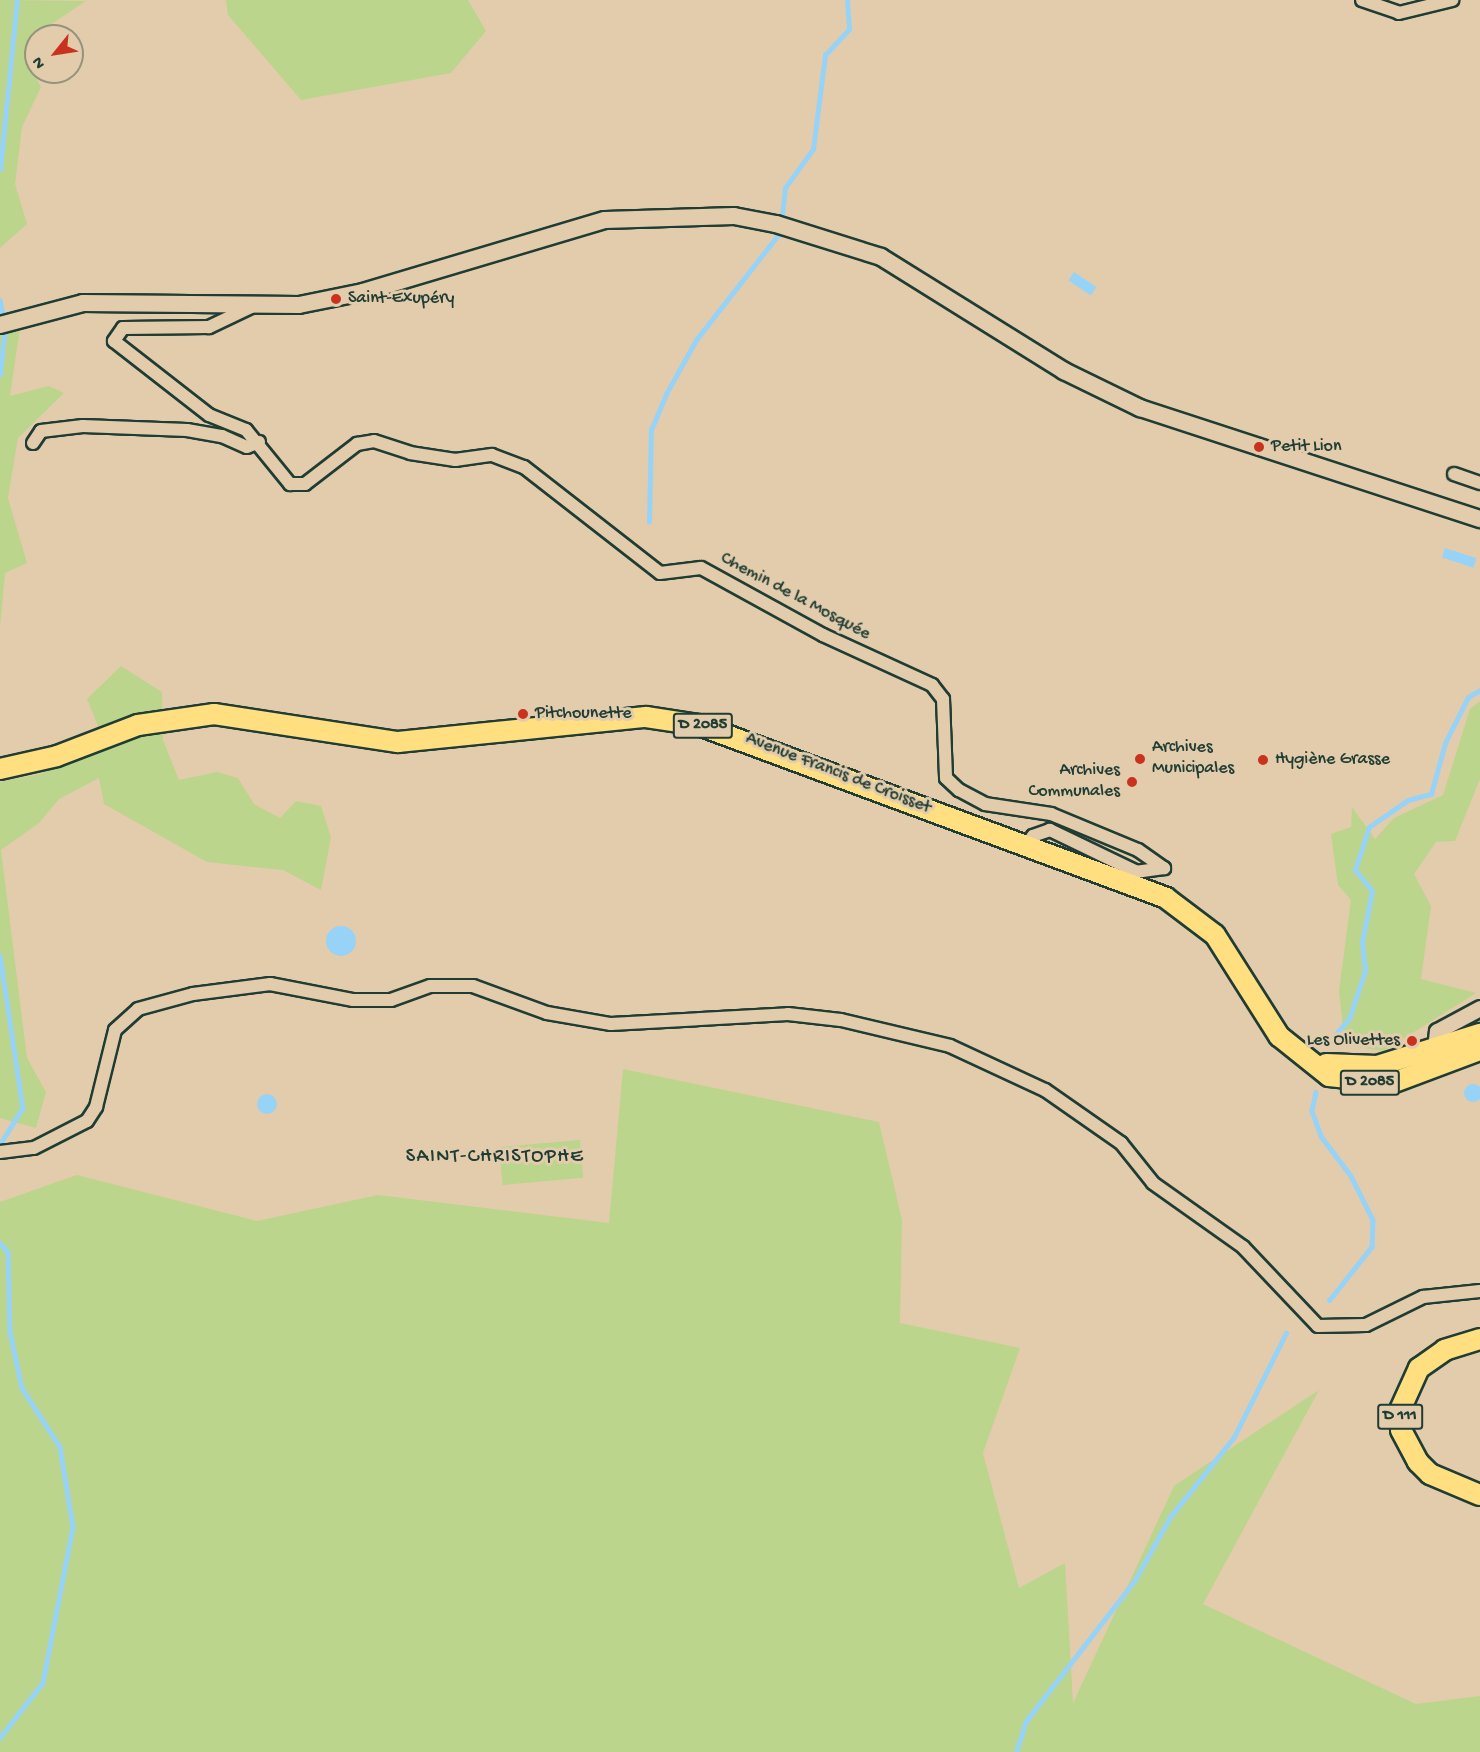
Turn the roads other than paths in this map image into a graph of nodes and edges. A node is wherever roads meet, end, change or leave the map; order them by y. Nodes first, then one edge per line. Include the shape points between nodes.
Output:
1 (1362, 0) edge
2 (1452, 0) edge
3 (251, 307) junction
4 (0, 325) edge
5 (259, 442) junction
6 (33, 443) dead end
7 (1454, 474) dead end
8 (1480, 483) edge
9 (1480, 519) edge
10 (0, 769) edge
11 (1027, 845) junction
12 (1480, 1008) edge
13 (1480, 1034) edge
14 (1435, 1049) junction
15 (1472, 1053) edge
16 (1309, 1062) junction
17 (1349, 1082) junction
18 (0, 1152) edge
19 (1480, 1291) edge
20 (1480, 1339) edge
21 (1480, 1495) edge

1 - 2 street via 1399,13
3 - 4 main road via 83,303
3 - 5 street, Chemin de la Mosquée via 208,327 123,328 114,341 209,415 246,430
3 - 9 main road via 336,299 605,220 734,216 776,224 881,258 1062,370 1140,408
5 - 6 street via 247,447 222,436 187,430 83,426 41,431
5 - 11 street, Chemin de la Mosquée via 290,484 305,484 357,444 374,441 455,460 492,455 524,467 660,573 701,568 823,635 932,685 943,699 946,778 959,790 985,804 1051,814 1138,850 1164,868 1137,872 1050,830 1039,832
7 - 8 street
10 - 11 main road, Avenue Francis de Croisset / D 2085 via 57,756 138,725 214,714 398,742 646,717 736,735
11 - 16 main road, Avenue Francis de Croisset / D 2085 via 1166,898 1194,916 1232,955 1279,1036
12 - 14 street via 1437,1031
13 - 14 main road, D 2085
14 - 15 main road via 1447,1057
14 - 16 main road, D 2085 via 1359,1068
14 - 17 main road via 1424,1063
15 - 17 main road, Avenue Francis de Croisset / D 2085 via 1392,1083
16 - 17 main road, Avenue Francis de Croisset / D 2085
18 - 19 street via 34,1148 87,1120 96,1107 116,1030 138,1009 193,994 270,984 353,1000 391,1000 430,986 473,986 547,1013 611,1024 788,1014 841,1020 950,1046 1045,1090 1120,1143 1153,1183 1243,1247 1318,1326 1366,1325 1423,1297
20 - 21 main road, D 111 via 1445,1350 1419,1368 1400,1410 1404,1439 1418,1462 1430,1474

